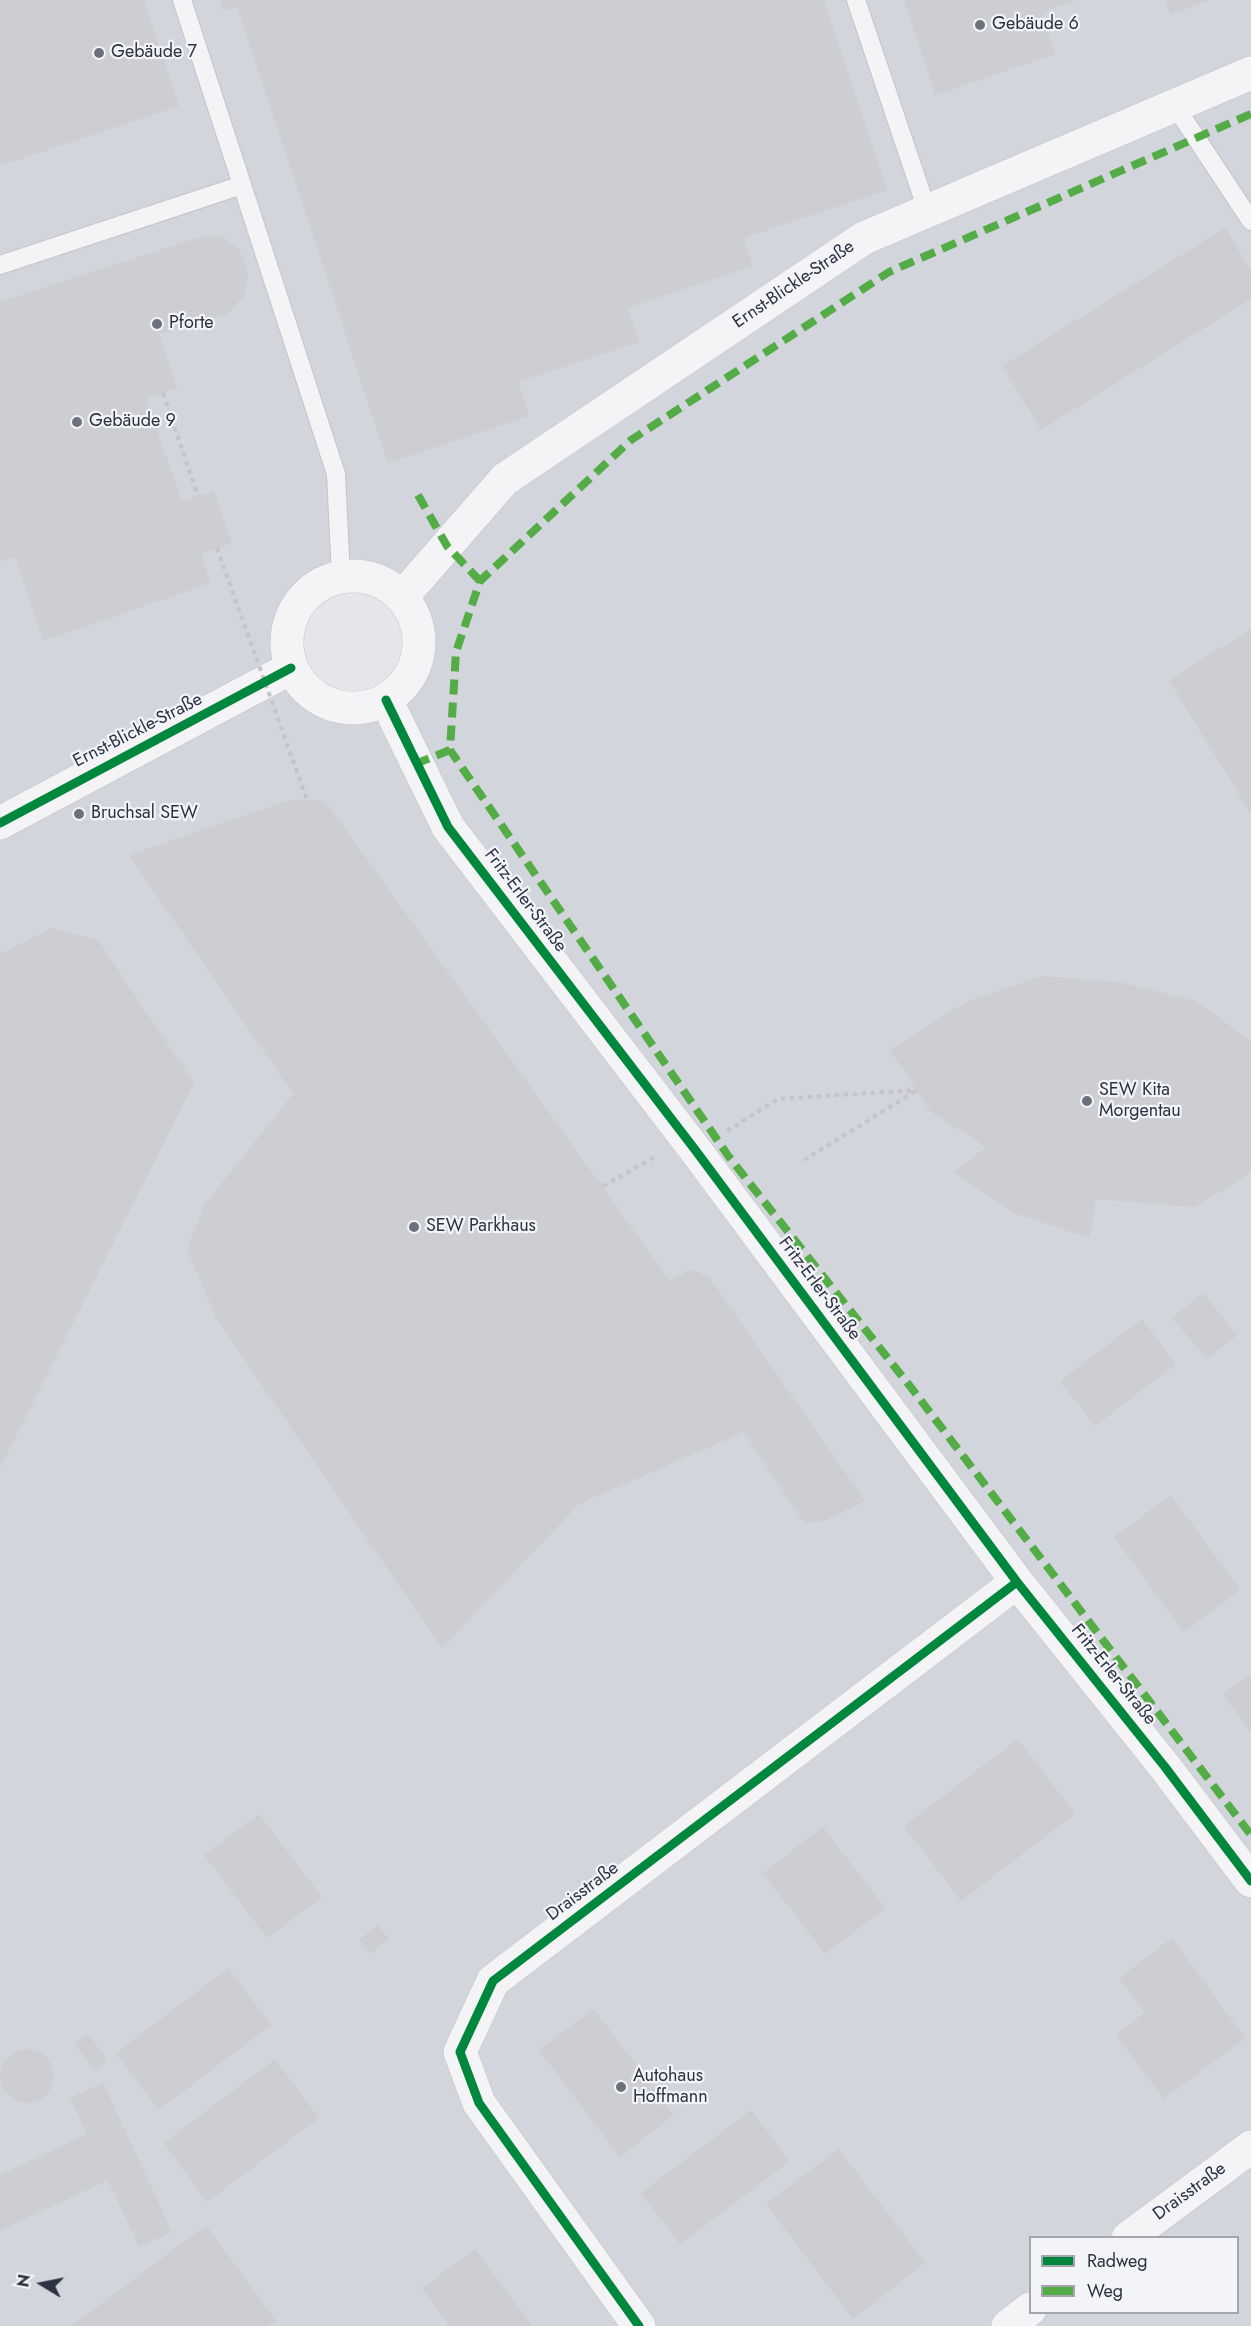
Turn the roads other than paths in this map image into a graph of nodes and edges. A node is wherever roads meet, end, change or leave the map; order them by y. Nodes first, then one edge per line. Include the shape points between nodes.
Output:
1 (182, 0) edge
2 (856, 0) edge
3 (1251, 73) edge
4 (1175, 106) junction
5 (242, 185) junction
6 (927, 210) junction
7 (1251, 221) edge
8 (0, 265) edge
9 (341, 576) junction
10 (402, 597) junction
11 (291, 668) junction
12 (386, 700) junction
13 (0, 823) edge
14 (1017, 1582) junction
15 (1251, 1881) edge
16 (1251, 2147) edge
17 (1131, 2236) edge
18 (1029, 2310) edge
19 (639, 2326) edge
20 (1008, 2326) edge

1 - 5 lane
2 - 6 lane
3 - 4 street, Ernst-Blickle-Straße
4 - 6 street, Ernst-Blickle-Straße
4 - 7 lane
5 - 8 lane
5 - 9 lane via 336,474
6 - 10 street, Ernst-Blickle-Straße via 864,238 505,479
9 - 10 street via 372,578
9 - 11 street via 320,584 303,597 291,617 286,642
10 - 12 street via 416,621 419,655 407,681
11 - 12 street via 307,690 328,704 357,709
11 - 13 street, Ernst-Blickle-Straße
12 - 14 street, Fritz-Erler-Straße via 448,827 696,1151
14 - 15 street, Fritz-Erler-Straße
14 - 19 street, Draisstraße via 493,1981 460,2052 480,2103
16 - 17 street, Draisstraße
18 - 20 street

